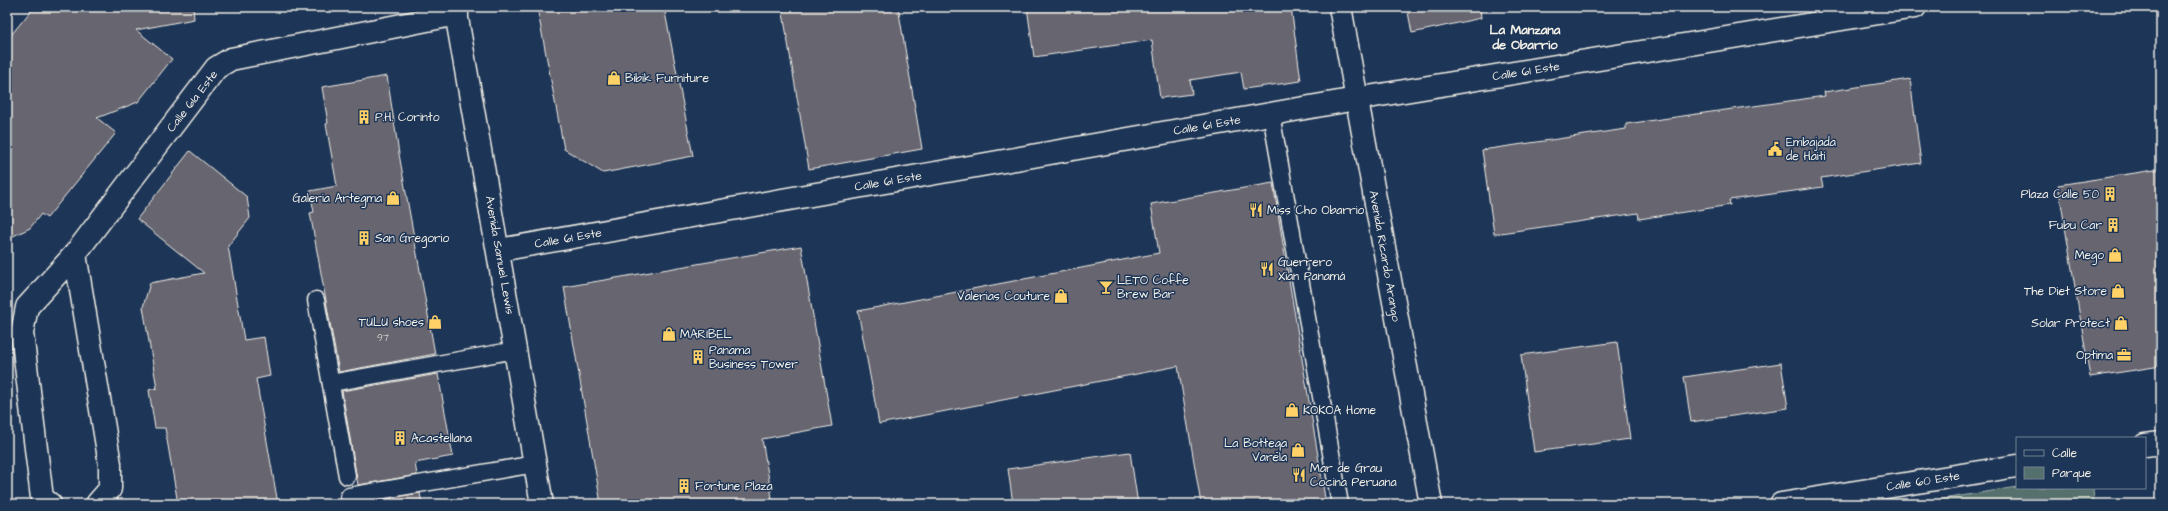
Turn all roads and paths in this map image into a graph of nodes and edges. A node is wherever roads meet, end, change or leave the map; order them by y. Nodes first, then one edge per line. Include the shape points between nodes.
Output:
1 (1340, 7) edge
2 (1915, 7) edge
3 (456, 11) edge
4 (1356, 99) junction
5 (1272, 114) junction
6 (499, 250) junction
7 (75, 254) junction
8 (316, 300) dead end
9 (516, 350) junction
10 (330, 383) junction
11 (2161, 443) edge
12 (2146, 445) edge
13 (535, 464) junction
14 (2016, 466) edge
15 (347, 476) dead end
16 (50, 504) edge
17 (97, 504) edge
18 (350, 504) edge
19 (542, 504) edge
20 (1340, 504) edge
21 (1431, 504) edge
22 (1781, 504) edge

1 - 4 street, Avenida Ricardo Arango
2 - 4 street, Calle 61 Este
3 - 6 street, Avenida Samuel Lewis
3 - 7 street, Calle 61a Este via 231,59 216,68
4 - 5 street, Calle 61 Este
4 - 21 street, Avenida Ricardo Arango
5 - 6 street, Calle 61 Este
5 - 20 lane
6 - 9 street, Avenida Samuel Lewis
7 - 16 street, Calle 61a Este via 26,307 22,333 42,498
7 - 17 street via 110,464 110,489
8 - 10 lane
9 - 10 lane
9 - 13 street, Avenida Samuel Lewis
10 - 15 lane
11 - 12 street
13 - 18 lane via 348,496
13 - 19 street, Avenida Samuel Lewis
14 - 22 street, Calle 60 Este

